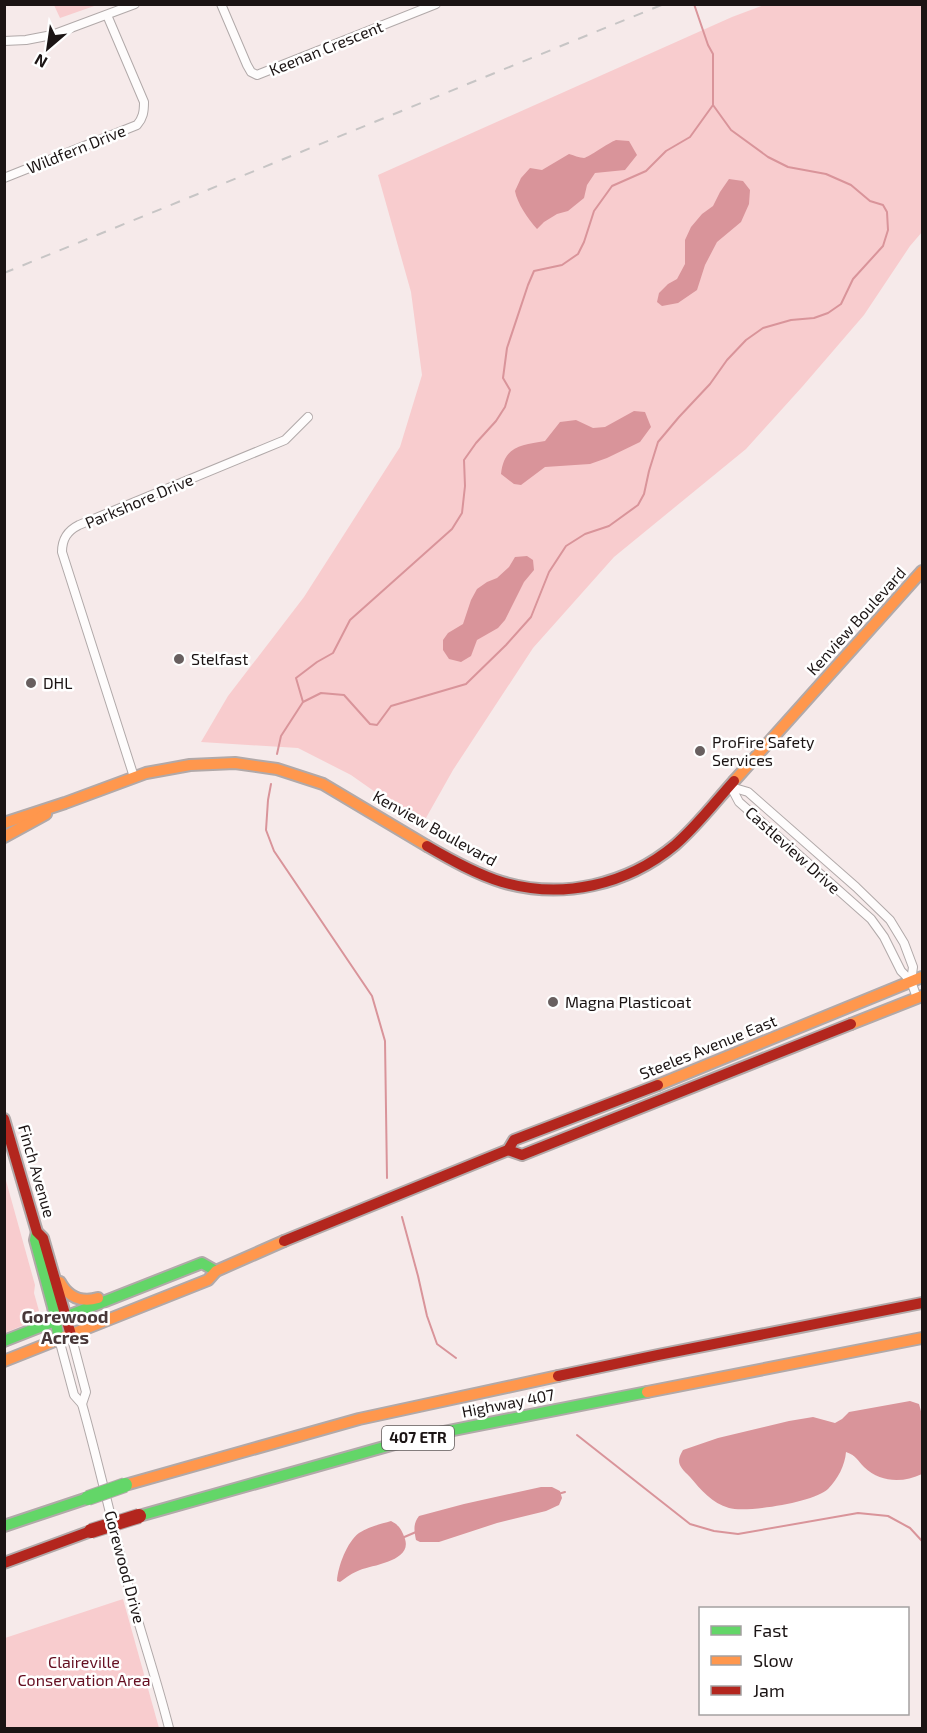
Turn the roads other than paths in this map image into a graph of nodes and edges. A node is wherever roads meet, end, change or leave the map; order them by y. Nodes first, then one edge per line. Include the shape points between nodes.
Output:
1 (135, 4) edge
2 (221, 4) edge
3 (436, 4) edge
4 (107, 15) junction
5 (4, 41) edge
6 (4, 178) edge
7 (308, 417) dead end
8 (922, 571) edge
9 (134, 777) junction
10 (731, 787) junction
11 (64, 803) junction
12 (4, 823) edge
13 (4, 837) edge
14 (856, 887) junction
15 (846, 898) junction
16 (917, 979) edge
17 (920, 997) edge
18 (4, 1119) edge
19 (508, 1150) junction
20 (40, 1235) junction
21 (216, 1271) junction
22 (127, 1293) junction
23 (922, 1303) edge
24 (61, 1318) junction
25 (65, 1337) junction
26 (922, 1338) edge
27 (4, 1341) edge
28 (4, 1361) edge
29 (82, 1404) junction
30 (4, 1526) edge
31 (4, 1563) edge
32 (169, 1728) edge

1 - 4 street
2 - 3 street, Keenan Crescent via 247,65 257,75
4 - 5 street via 52,35
4 - 6 street, Wildfern Drive via 144,102 142,120
7 - 9 street, Parkshore Drive via 285,440 75,527 65,536 62,552
8 - 10 main road, Kenview Boulevard
9 - 10 main road, Kenview Boulevard via 216,762 285,771 324,784 470,870 510,885 543,890 595,885 650,864 685,836
9 - 11 main road, Kenview Boulevard
10 - 14 street, Castleview Drive via 748,792
10 - 15 street, Castleview Drive via 739,802
11 - 12 main road, Kenview Boulevard
11 - 13 main road, Kenview Boulevard
14 - 15 street, Castleview Drive
14 - 16 street, Castleview Drive via 890,920
15 - 16 street, Castleview Drive via 871,919 901,971
16 - 17 street, Castleview Drive
16 - 19 main road, Steeles Avenue East via 514,1140
17 - 19 main road, Steeles Avenue East via 522,1155
18 - 20 main road, Finch Avenue
19 - 21 main road, Steeles Avenue East
20 - 22 main road via 48,1244 63,1289 71,1296 88,1301 114,1291
20 - 24 main road, Finch Avenue
21 - 22 main road, Steeles Avenue East via 202,1263
21 - 25 main road, Steeles Avenue East via 208,1280
22 - 24 main road, Steeles Avenue East
23 - 30 main road, Highway 407 / 407 ETR, bridge via 359,1419 192,1464
24 - 25 main road, Finch Avenue
24 - 27 main road, Steeles Avenue East
25 - 28 main road, Steeles Avenue East
25 - 29 street, Gorewood Drive via 74,1395
25 - 29 street, Gorewood Drive via 86,1392
26 - 31 main road, Highway 407 / 407 ETR, bridge via 423,1436 139,1516
29 - 32 street, Gorewood Drive

